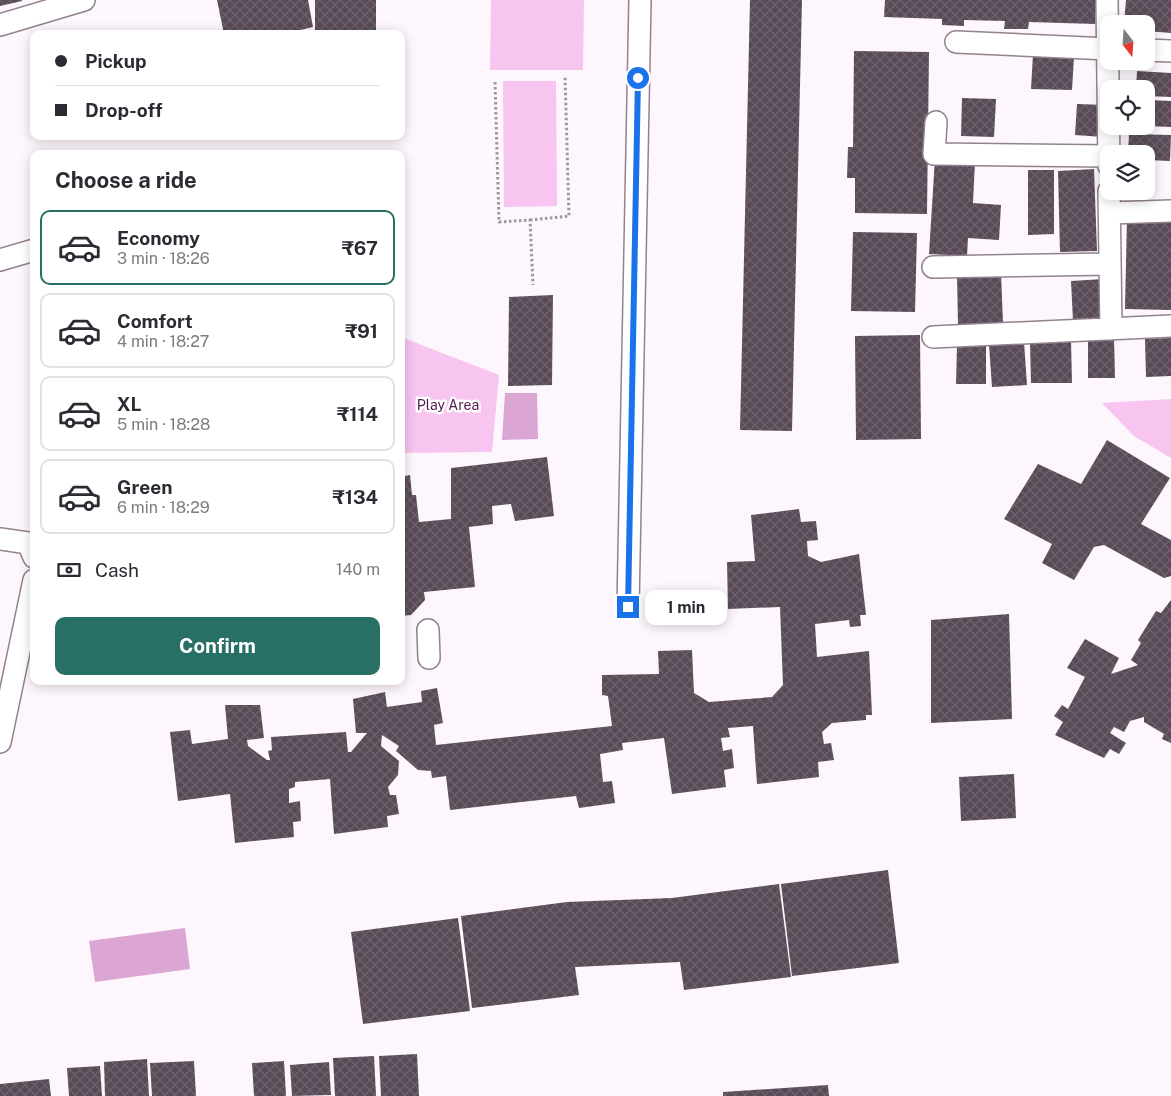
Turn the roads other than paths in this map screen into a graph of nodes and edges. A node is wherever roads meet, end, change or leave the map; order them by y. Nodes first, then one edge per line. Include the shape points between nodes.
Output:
1 (640, 0) edge
2 (1107, 0) edge
3 (79, 1) edge
4 (1107, 15) edge
5 (0, 25) edge
6 (956, 42) dead end
7 (1100, 49) edge
8 (1155, 50) edge
9 (1171, 51) edge
10 (1108, 70) edge
11 (936, 122) dead end
12 (1109, 145) edge
13 (1100, 156) edge
14 (1109, 200) edge
15 (1171, 211) edge
16 (1110, 213) junction
17 (30, 251) edge
18 (0, 260) edge
19 (1110, 264) junction
20 (933, 267) dead end
21 (1171, 326) edge
22 (1111, 330) junction
23 (933, 337) dead end
24 (0, 539) edge
25 (30, 548) edge
26 (30, 599) edge
27 (628, 607) dead end
28 (428, 630) dead end
29 (429, 658) dead end
30 (1, 736) edge

1 - 27 street
2 - 4 street
3 - 5 street
6 - 7 street
8 - 9 street
10 - 12 street
11 - 13 street via 934,154
14 - 16 street
15 - 16 street
16 - 19 street
17 - 18 street
19 - 20 street
19 - 22 street
21 - 22 street
22 - 23 street
24 - 25 street via 28,543
26 - 30 street
28 - 29 street

